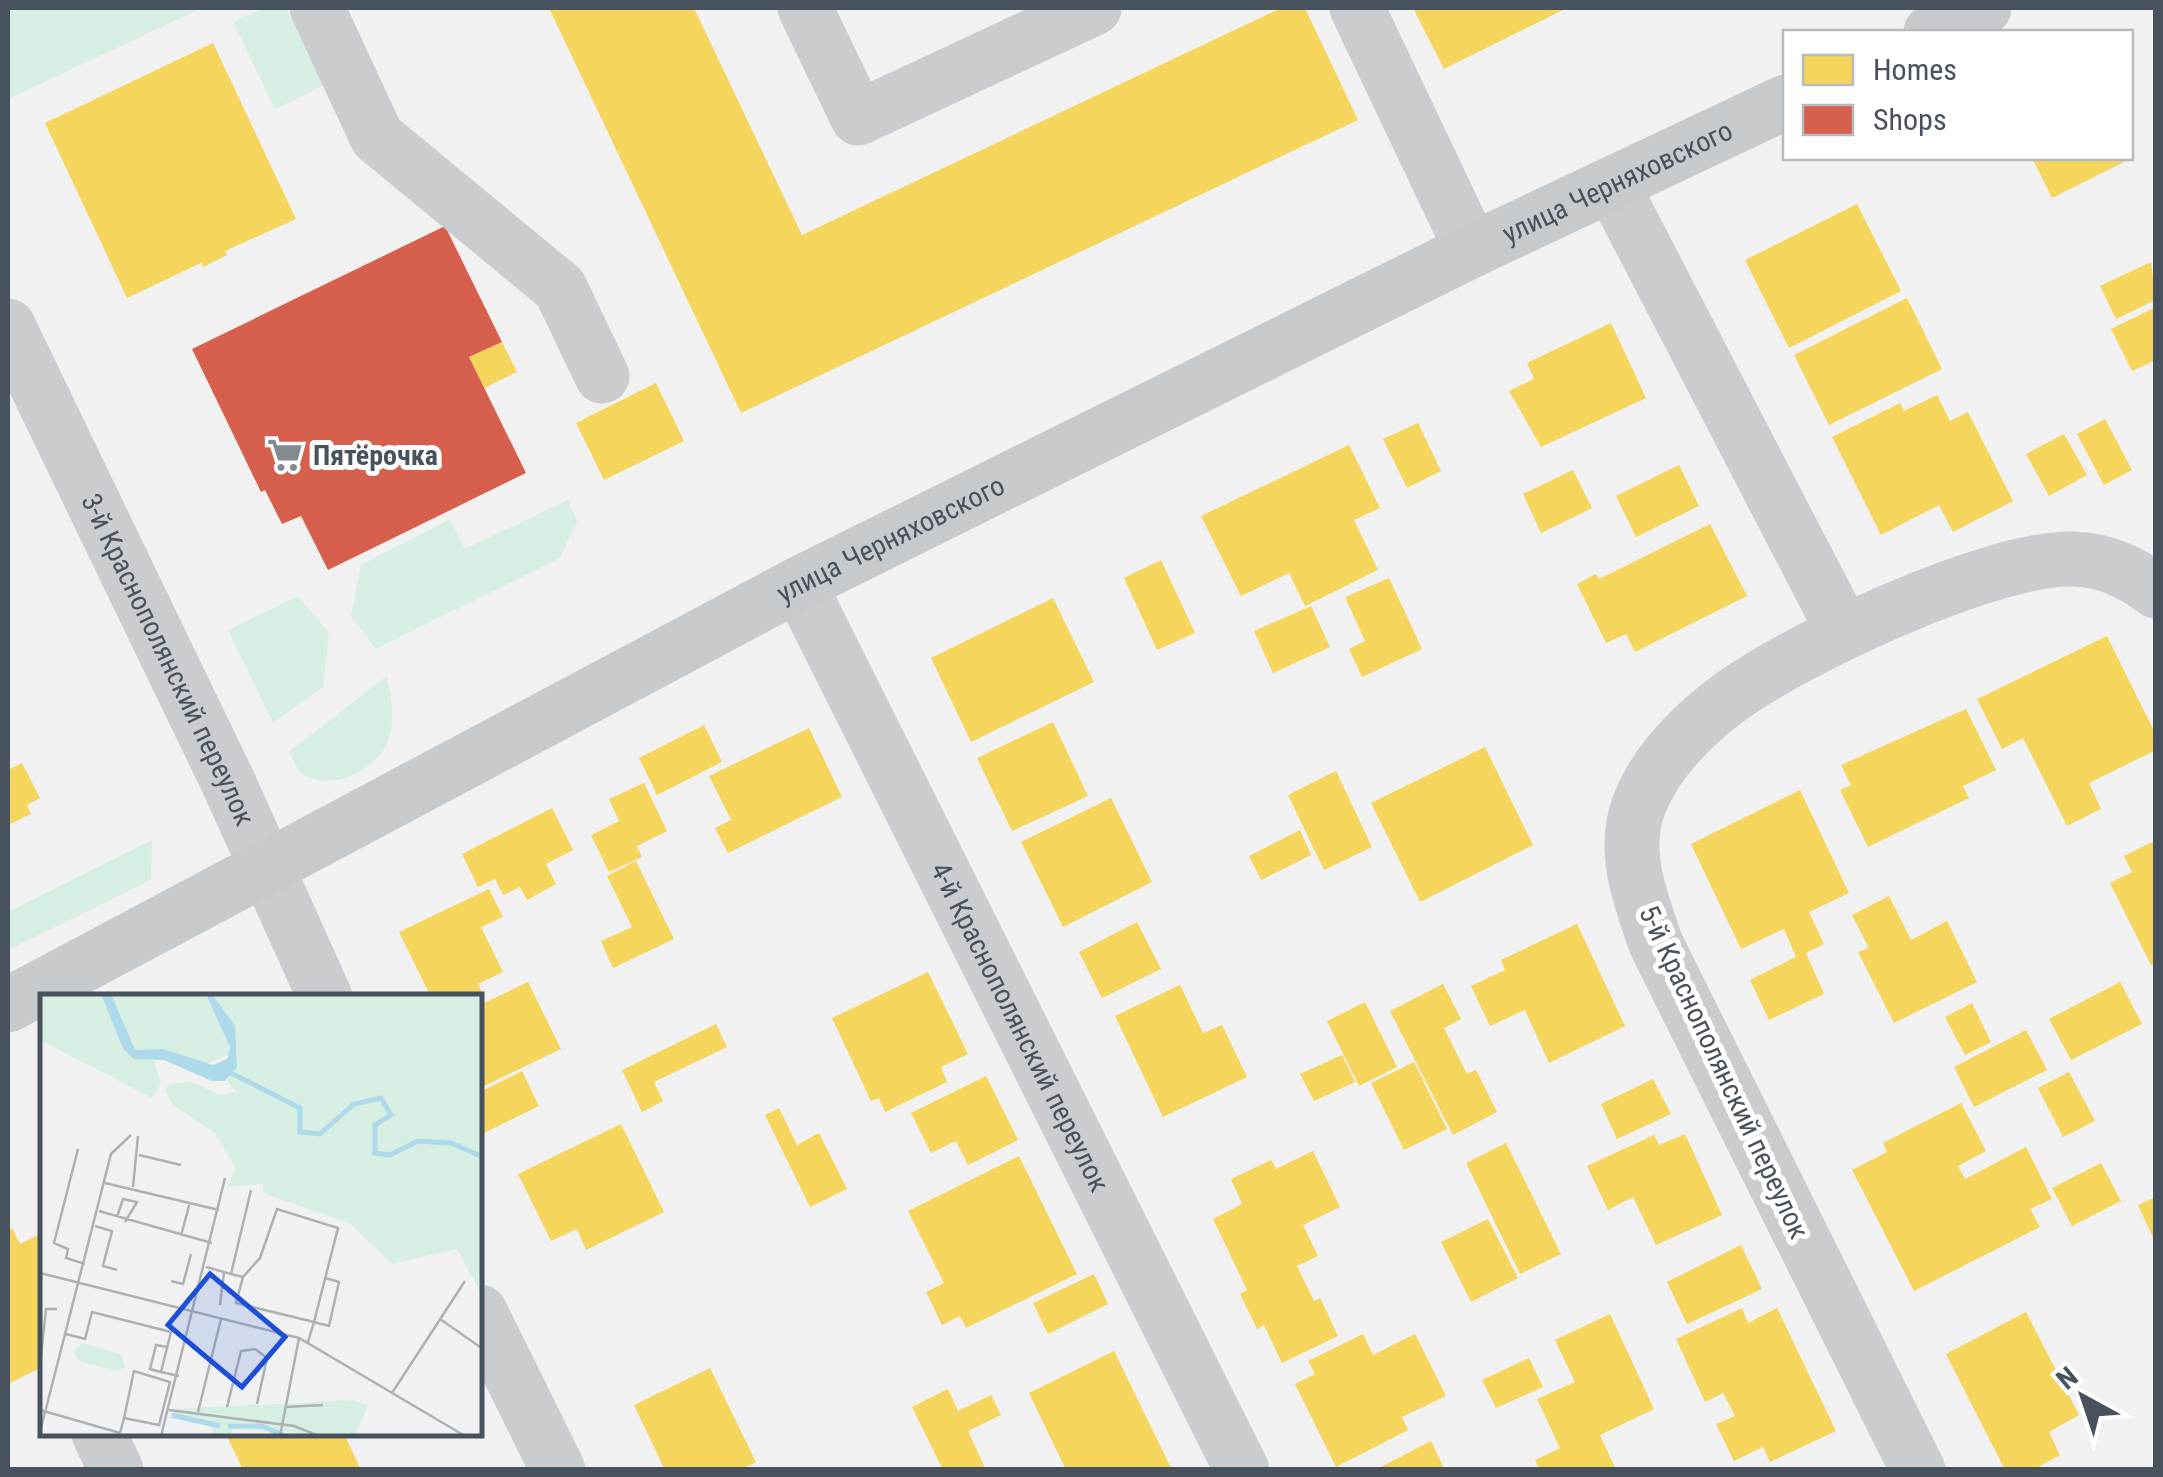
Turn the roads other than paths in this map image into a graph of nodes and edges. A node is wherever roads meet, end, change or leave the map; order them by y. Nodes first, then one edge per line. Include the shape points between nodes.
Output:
1 (318, 8) edge
2 (804, 8) edge
3 (1094, 8) edge
4 (1357, 8) edge
5 (1984, 8) edge
6 (1935, 30) edge
7 (1783, 103) edge
8 (1612, 184) junction
9 (1472, 250) junction
10 (8, 326) edge
11 (602, 376) dead end
12 (800, 584) junction
13 (2156, 592) edge
14 (1844, 632) junction
15 (267, 870) junction
16 (324, 994) edge
17 (8, 1006) edge
18 (482, 1316) edge
19 (101, 1437) edge
20 (116, 1470) edge
21 (558, 1470) edge
22 (1242, 1470) edge
23 (1918, 1470) edge

1 - 11 street via 377,137 560,288
2 - 3 street via 858,118
4 - 9 street
5 - 6 main road
7 - 8 main road, улица Черняховского
8 - 9 main road, улица Черняховского
8 - 14 street
9 - 12 main road, улица Черняховского
10 - 15 street, 3-й Краснополянский переулок
12 - 15 main road, улица Черняховского
12 - 22 street, 4-й Краснополянский переулок
13 - 14 street, 5-й Краснополянский переулок via 2130,570 2072,559 1993,572
14 - 23 street, 5-й Краснополянский переулок via 1726,701 1659,764 1638,808 1632,874 1656,944
15 - 16 street, 3-й Краснополянский переулок
15 - 17 main road, улица Черняховского
18 - 21 street
19 - 20 street

